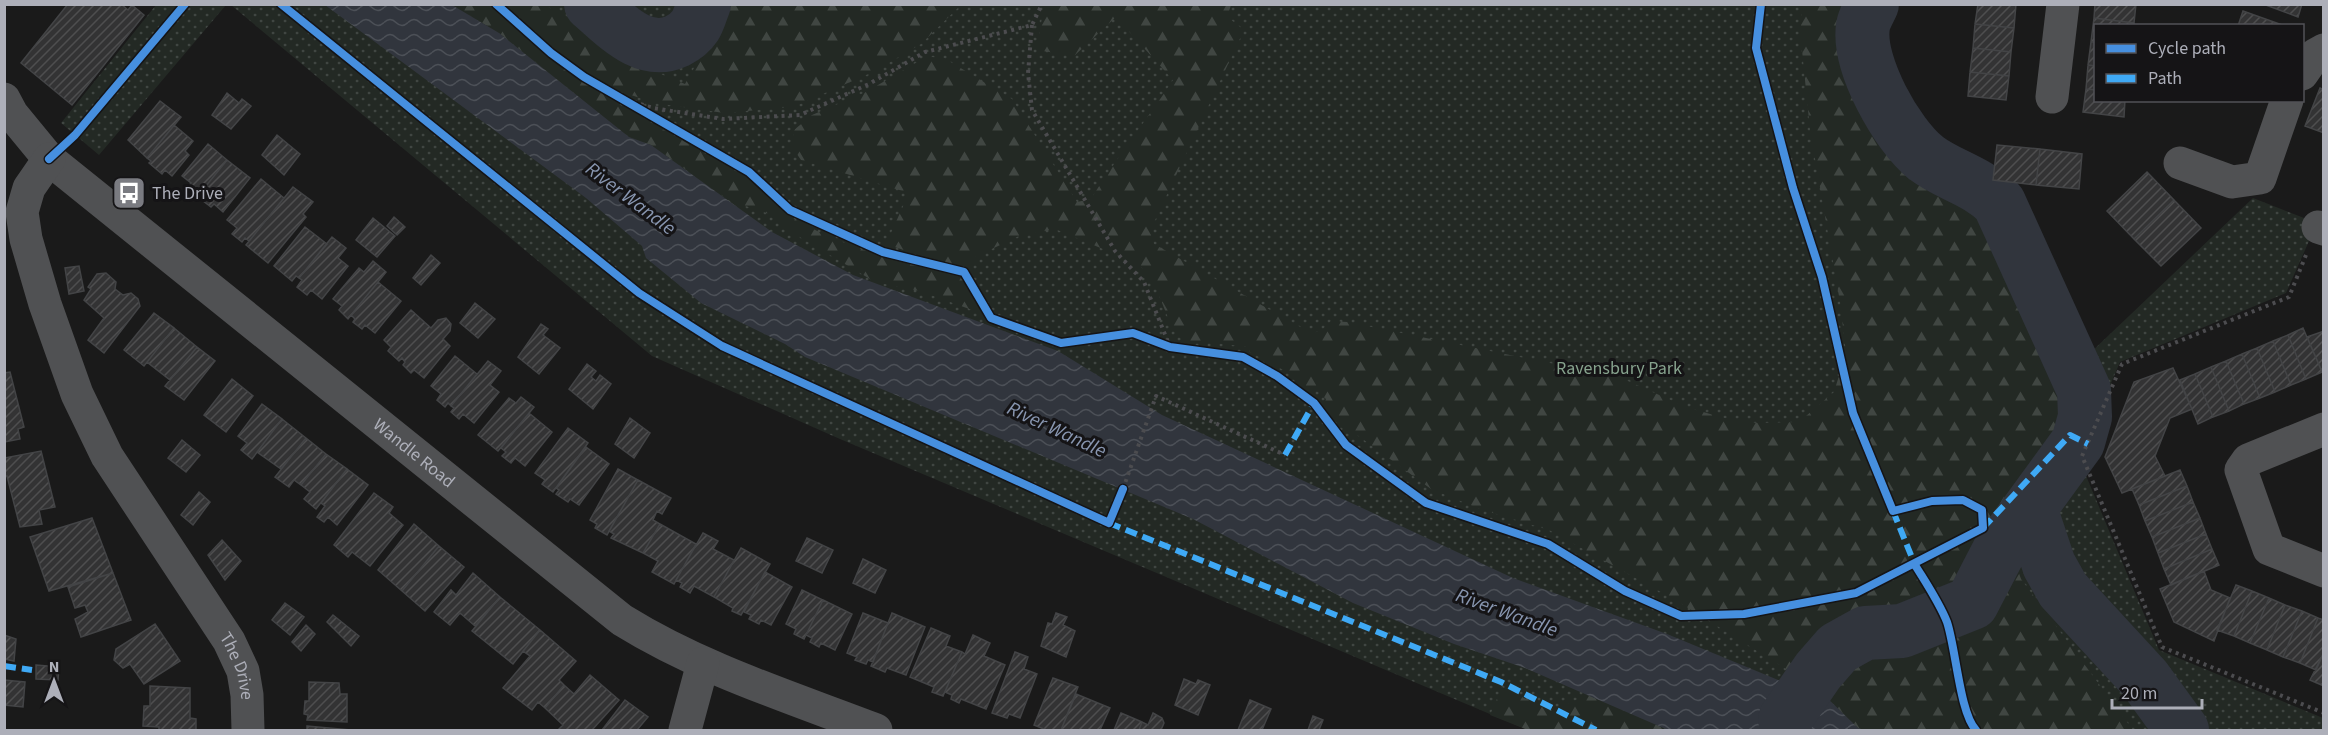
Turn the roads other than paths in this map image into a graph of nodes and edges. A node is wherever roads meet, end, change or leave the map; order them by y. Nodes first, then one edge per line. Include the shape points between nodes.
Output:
1 (2063, 4) edge
2 (2324, 50) edge
3 (2304, 71) edge
4 (2052, 97) dead end
5 (4, 99) edge
6 (2286, 102) edge
7 (49, 159) junction
8 (2180, 163) dead end
9 (2324, 429) edge
10 (2324, 571) edge
11 (703, 663) junction
12 (248, 730) edge
13 (685, 730) edge
14 (876, 730) edge

1 - 4 street
2 - 3 street via 2315,55
5 - 7 street, Wandle Road
6 - 8 street via 2260,178 2232,182
7 - 11 street, Wandle Road via 608,610 647,636
7 - 12 street, The Drive via 29,188 22,212 45,304 77,394 107,456 229,641 243,671
9 - 10 street via 2248,460 2241,470 2269,549
11 - 13 street
11 - 14 street, Wandle Road

